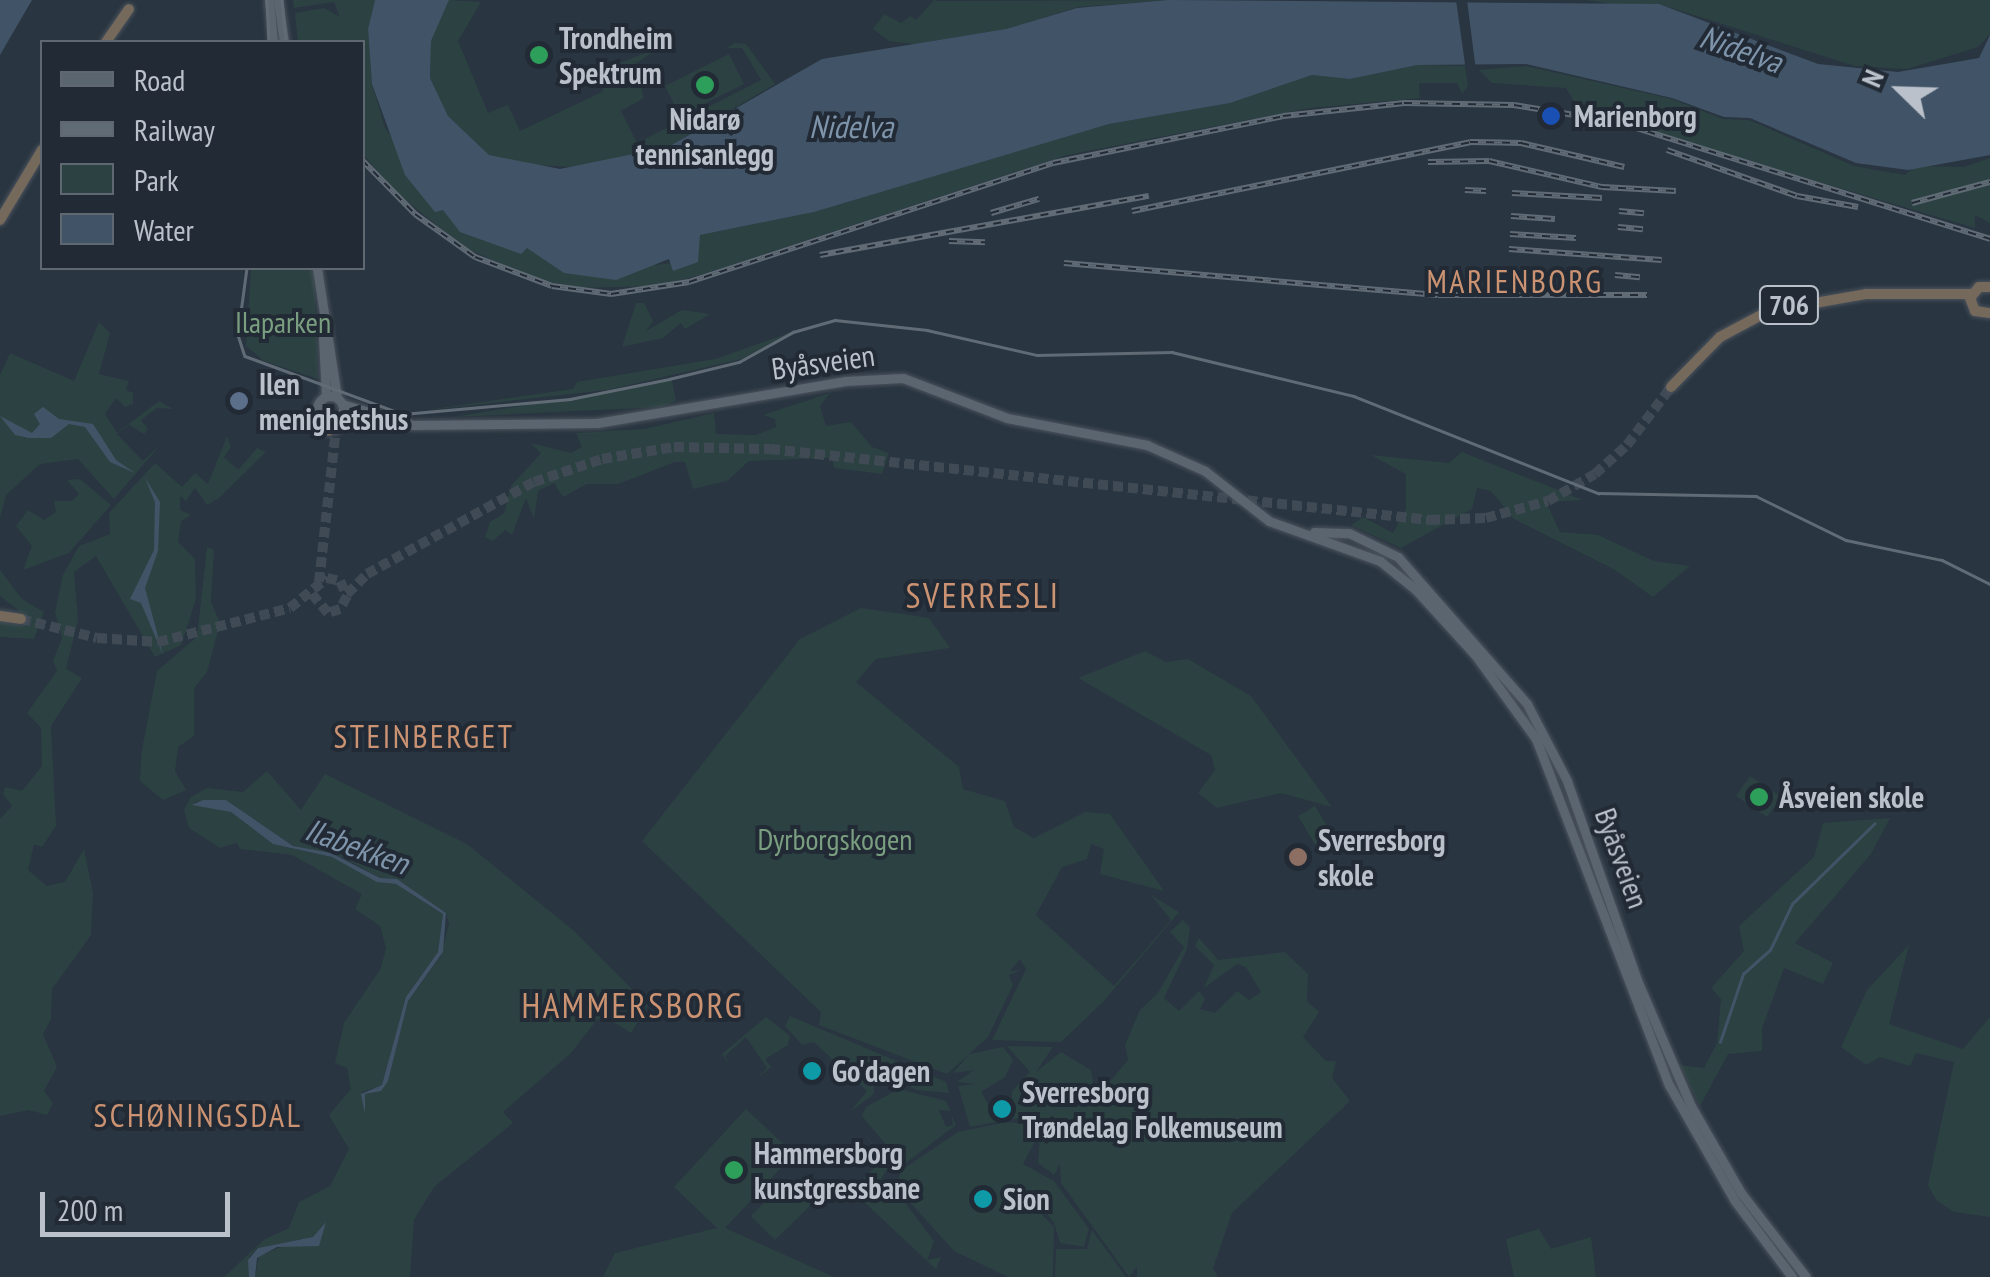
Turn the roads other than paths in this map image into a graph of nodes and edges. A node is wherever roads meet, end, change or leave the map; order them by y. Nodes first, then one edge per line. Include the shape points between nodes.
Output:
1 (269, 0) edge
2 (278, 0) edge
3 (129, 9) dead end
4 (107, 40) edge
5 (272, 40) edge
6 (284, 40) edge
7 (40, 154) edge
8 (14, 200) junction
9 (0, 220) edge
10 (0, 232) edge
11 (317, 270) edge
12 (1990, 287) edge
13 (1972, 294) junction
14 (1936, 295) junction
15 (1972, 307) junction
16 (1990, 313) edge
17 (1671, 387) tunnel mouth
18 (1314, 532) junction
19 (0, 607) edge
20 (0, 616) edge
21 (1792, 1277) edge
22 (1806, 1277) edge

1 - 5 main road
2 - 6 main road
3 - 4 highway
7 - 8 highway
8 - 9 highway
8 - 10 highway
11 - 18 main road, Byåsveien via 335,414 413,425 621,421 844,381 904,378 1007,418 1138,442 1205,471 1269,521
12 - 13 highway, 706
13 - 14 highway, 706
13 - 15 highway
14 - 15 highway, 706
14 - 17 highway, 706 via 1866,294 1769,311 1720,337
15 - 16 highway, 706
18 - 21 main road, Byåsveien via 1380,561 1416,588 1524,718 1553,775 1669,1085 1735,1201
18 - 22 main road, Byåsveien via 1349,533 1398,557 1527,704 1568,781 1637,980 1691,1106 1740,1193
19 - 20 highway via 19,619

